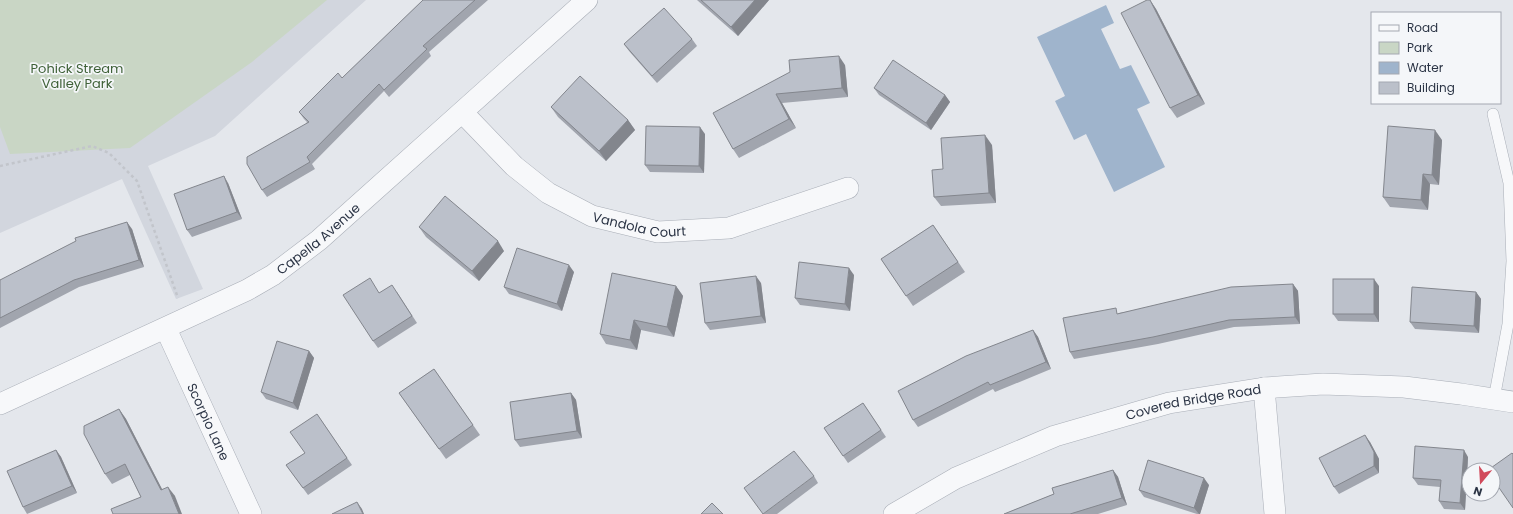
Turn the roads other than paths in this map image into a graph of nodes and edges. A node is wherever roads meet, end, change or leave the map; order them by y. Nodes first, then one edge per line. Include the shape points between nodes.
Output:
1 (587, 0) edge
2 (463, 113) junction
3 (1493, 114) dead end
4 (848, 188) dead end
5 (166, 329) junction
6 (1264, 388) junction
7 (1503, 400) edge
8 (0, 404) edge
9 (251, 514) edge
10 (894, 514) edge
11 (1275, 514) edge

1 - 2 street, Capella Avenue
2 - 4 street, Vandola Court via 514,166 548,193 592,216 658,232 729,228
2 - 5 street, Capella Avenue via 320,240 247,290
3 - 7 lane via 1509,183 1512,261
5 - 8 street, Capella Avenue
5 - 9 street, Scorpio Lane
6 - 7 street, Covered Bridge Road via 1323,384 1404,387
6 - 10 street, Covered Bridge Road via 1169,403 1055,436 956,478
6 - 11 street

